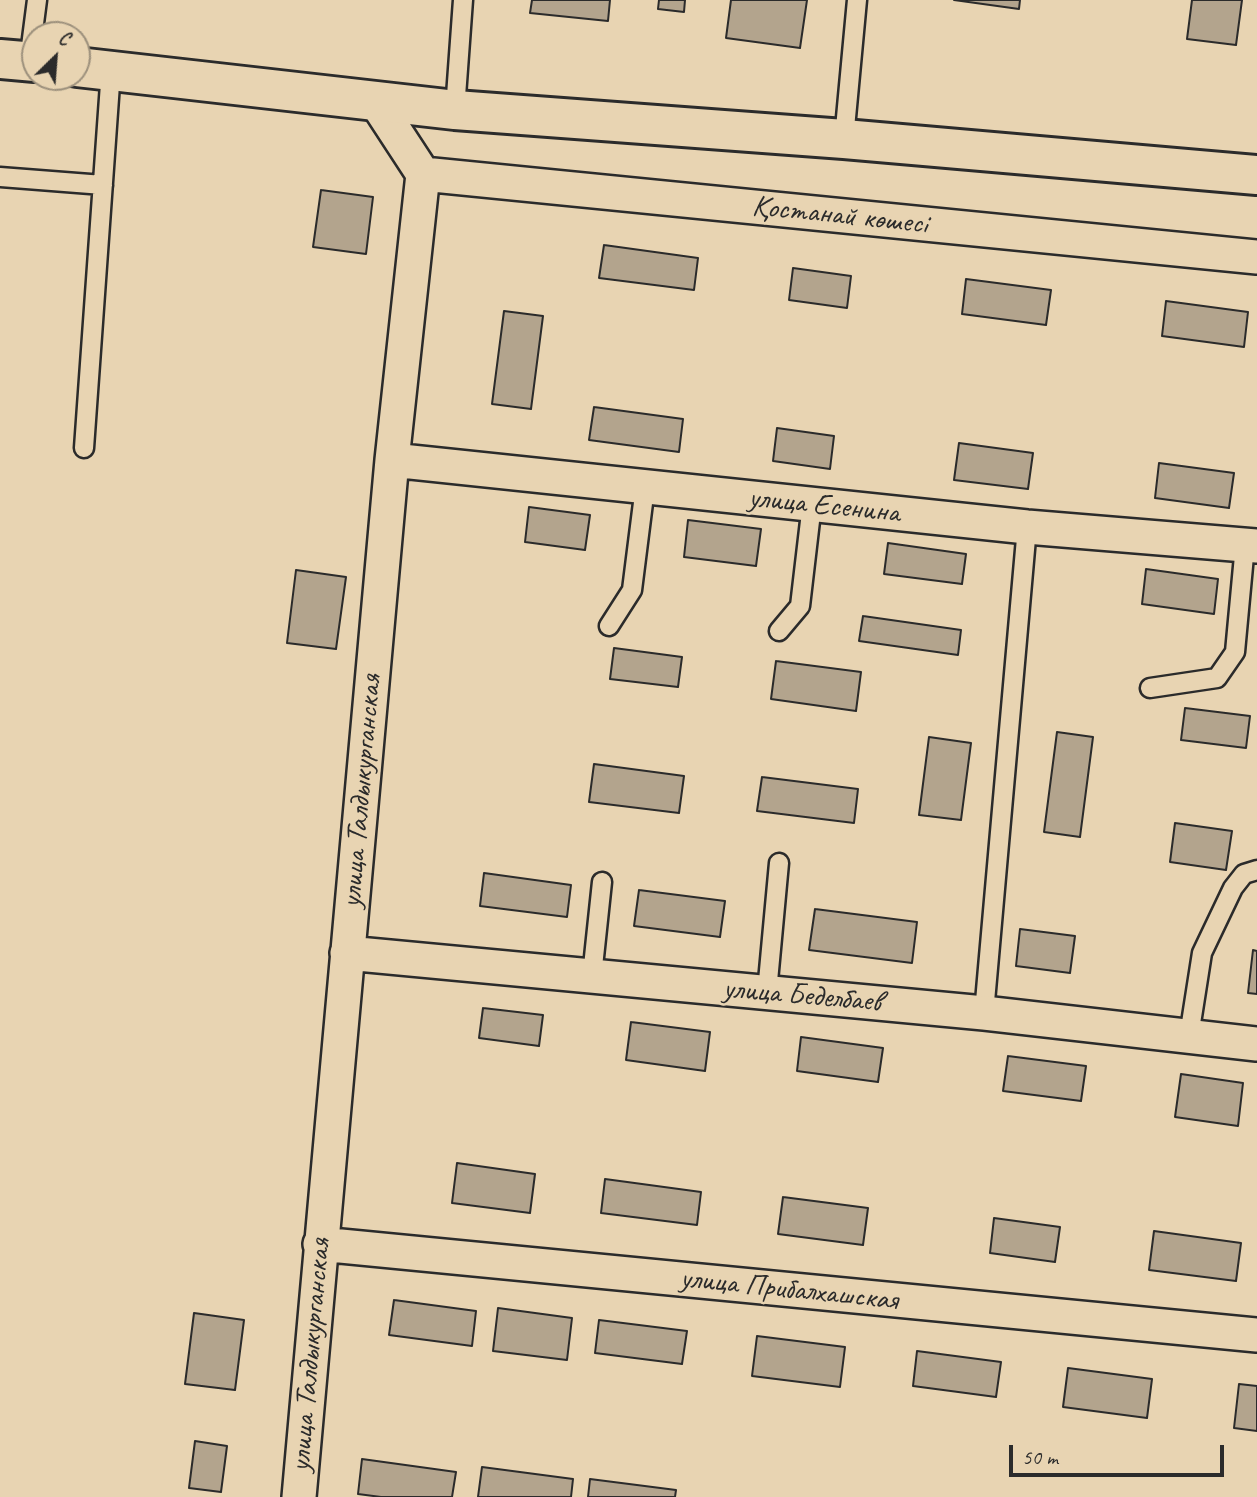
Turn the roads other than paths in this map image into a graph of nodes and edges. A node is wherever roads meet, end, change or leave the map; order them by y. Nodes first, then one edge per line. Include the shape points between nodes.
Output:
1 (37, 0) edge
2 (463, 0) edge
3 (857, 0) edge
4 (31, 21) edge
5 (94, 69) edge
6 (374, 99) junction
7 (455, 110) junction
8 (844, 139) junction
9 (423, 174) junction
10 (1257, 175) edge
11 (0, 177) edge
12 (103, 185) junction
13 (1257, 257) edge
14 (84, 448) dead end
15 (392, 460) junction
16 (645, 487) junction
17 (812, 505) junction
18 (1027, 527) junction
19 (1251, 546) edge
20 (609, 626) dead end
21 (779, 631) dead end
22 (1150, 688) dead end
23 (779, 863) dead end
24 (1257, 870) edge
25 (602, 882) dead end
26 (347, 953) junction
27 (592, 976) junction
28 (767, 992) junction
29 (984, 1013) junction
30 (1189, 1036) junction
31 (1257, 1044) edge
32 (320, 1244) junction
33 (1257, 1335) edge
34 (299, 1497) edge

1 - 4 lane
2 - 7 lane
3 - 8 lane
5 - 6 street
5 - 12 lane
6 - 7 street
6 - 9 street
7 - 8 street
8 - 10 street
9 - 13 street, Қостанай көшесі
9 - 15 street, улица Талдыкурганская
11 - 12 lane
12 - 14 lane
15 - 16 street, улица Есенина
15 - 26 street, улица Талдыкурганская
16 - 17 street, улица Есенина
16 - 20 lane via 632,590
17 - 18 street, улица Есенина
17 - 21 lane via 800,606
18 - 19 street, улица Есенина
18 - 29 lane
19 - 22 lane via 1235,652 1217,678
23 - 28 lane
24 - 30 lane via 1244,874 1233,888 1202,953
25 - 27 lane
26 - 27 street, улица Беделбаев
26 - 32 street, улица Талдыкурганская
27 - 28 street, улица Беделбаев
28 - 29 street, улица Беделбаев
29 - 30 street, улица Беделбаев
30 - 31 street, улица Беделбаев
32 - 33 street, улица Прибалхашская
32 - 34 street, улица Талдыкурганская

